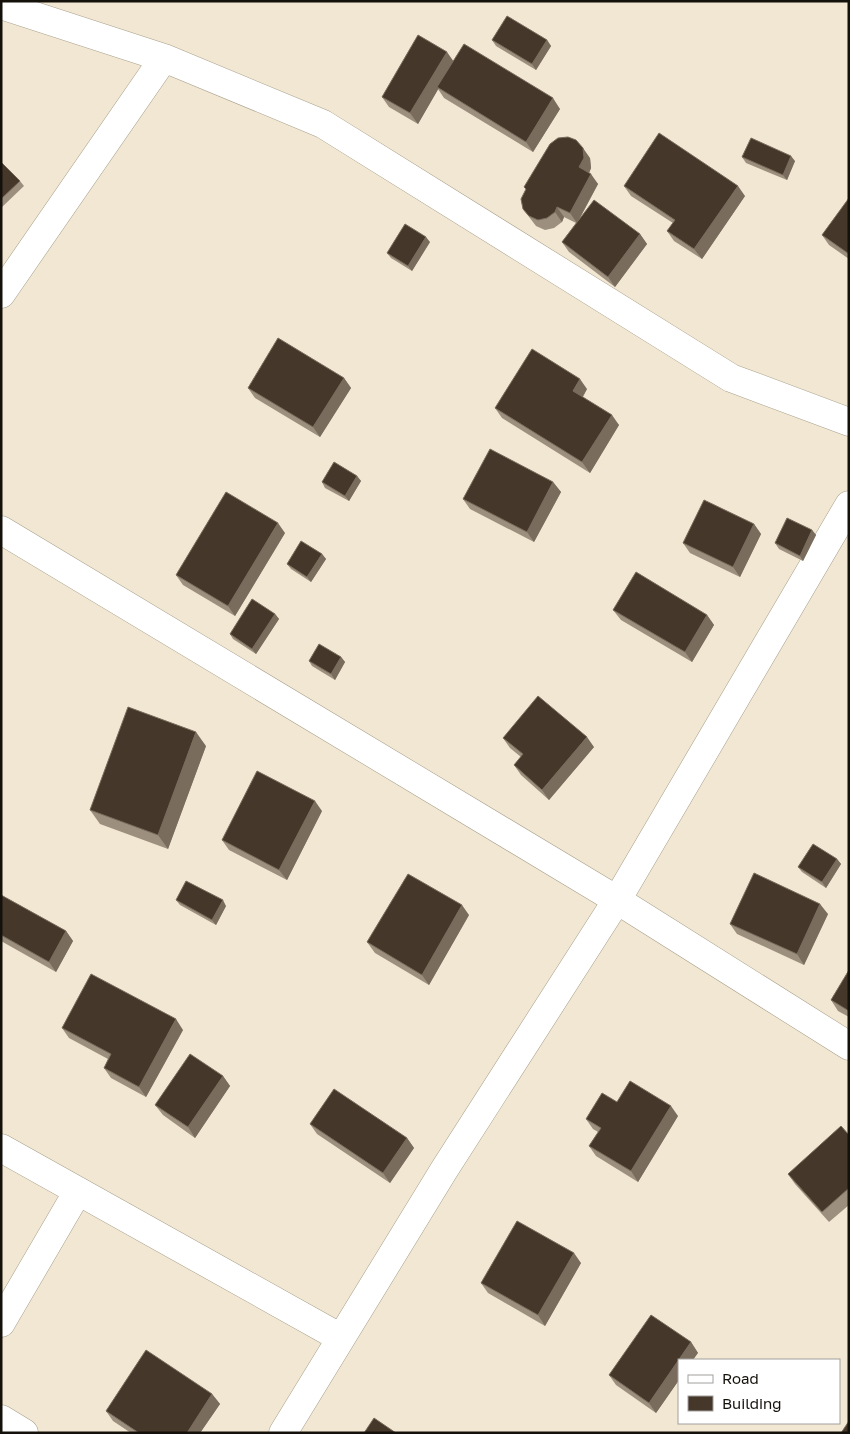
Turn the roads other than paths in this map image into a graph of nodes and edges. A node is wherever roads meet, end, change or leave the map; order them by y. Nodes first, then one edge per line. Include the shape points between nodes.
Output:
1 (1, 5) edge
2 (164, 58) junction
3 (1, 294) edge
4 (849, 422) edge
5 (849, 505) edge
6 (1, 530) edge
7 (617, 900) junction
8 (849, 1046) edge
9 (1, 1148) edge
10 (78, 1191) junction
11 (1, 1323) edge
12 (341, 1338) junction
13 (1, 1419) edge
14 (24, 1433) edge
15 (283, 1433) edge

1 - 2 street
2 - 3 street
2 - 4 street via 323,124 731,378
5 - 7 street
6 - 7 street
7 - 8 street
7 - 12 street
9 - 10 street
10 - 11 street
10 - 12 street
12 - 15 street
13 - 14 street

